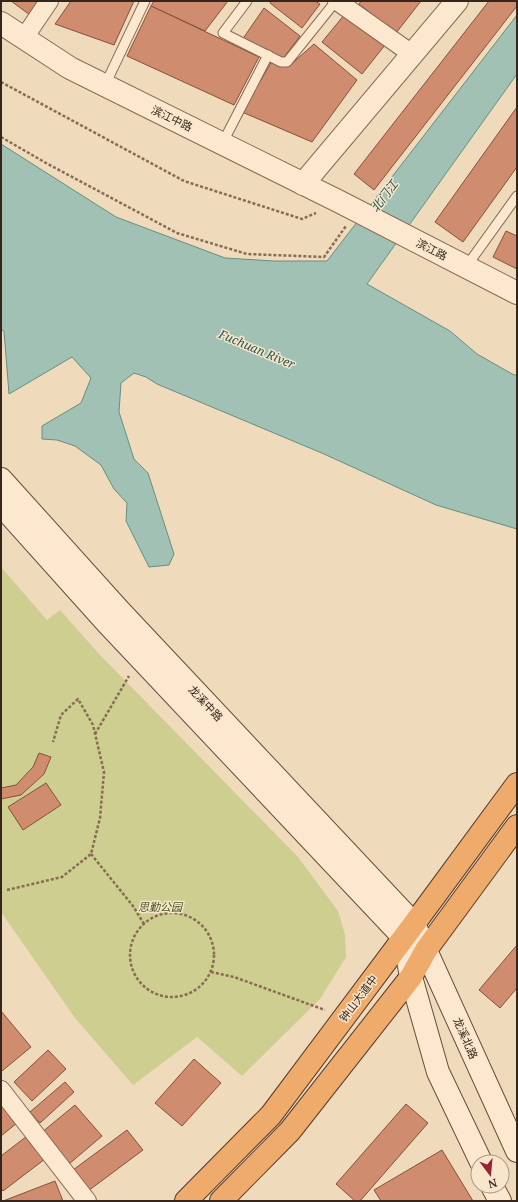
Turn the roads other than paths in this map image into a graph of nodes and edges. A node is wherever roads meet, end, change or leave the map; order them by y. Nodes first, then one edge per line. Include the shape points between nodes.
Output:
1 (49, 1) edge
2 (145, 1) edge
3 (247, 1) edge
4 (336, 1) edge
5 (457, 1) edge
6 (1, 23) edge
7 (24, 38) junction
8 (412, 54) junction
9 (268, 55) junction
10 (105, 85) junction
11 (222, 144) junction
12 (303, 184) junction
13 (517, 196) edge
14 (348, 206) joint
15 (466, 267) junction
16 (517, 293) edge
17 (1, 479) edge
18 (1, 505) edge
19 (517, 784) edge
20 (517, 826) edge
21 (409, 931) junction
22 (426, 950) junction
23 (411, 977) junction
24 (1, 1090) edge
25 (517, 1151) edge
26 (477, 1154) edge
27 (87, 1201) edge
28 (186, 1201) edge
29 (221, 1201) edge

1 - 7 street
2 - 10 lane
3 - 9 lane via 223,33
4 - 8 street
4 - 9 lane via 287,62 281,62
5 - 8 main road
6 - 7 main road, 滨江中路
7 - 10 main road, 滨江中路 via 70,68
8 - 12 main road
9 - 11 lane
10 - 11 main road, 滨江中路
11 - 12 main road, 滨江中路
12 - 14 main road, 滨江中路
13 - 15 lane
14 - 15 main road, 滨江路
15 - 16 main road, 滨江路
17 - 21 main road, 龙溪中路
18 - 21 main road, 龙溪中路 via 140,658
19 - 21 highway, 钟山大道中
20 - 22 highway
21 - 22 main road, 龙溪北路
21 - 23 main road
21 - 28 highway, 钟山大道中 via 271,1115
22 - 23 highway
22 - 25 main road, 龙溪北路
23 - 26 main road via 438,1072
23 - 29 highway via 290,1131
24 - 27 street

